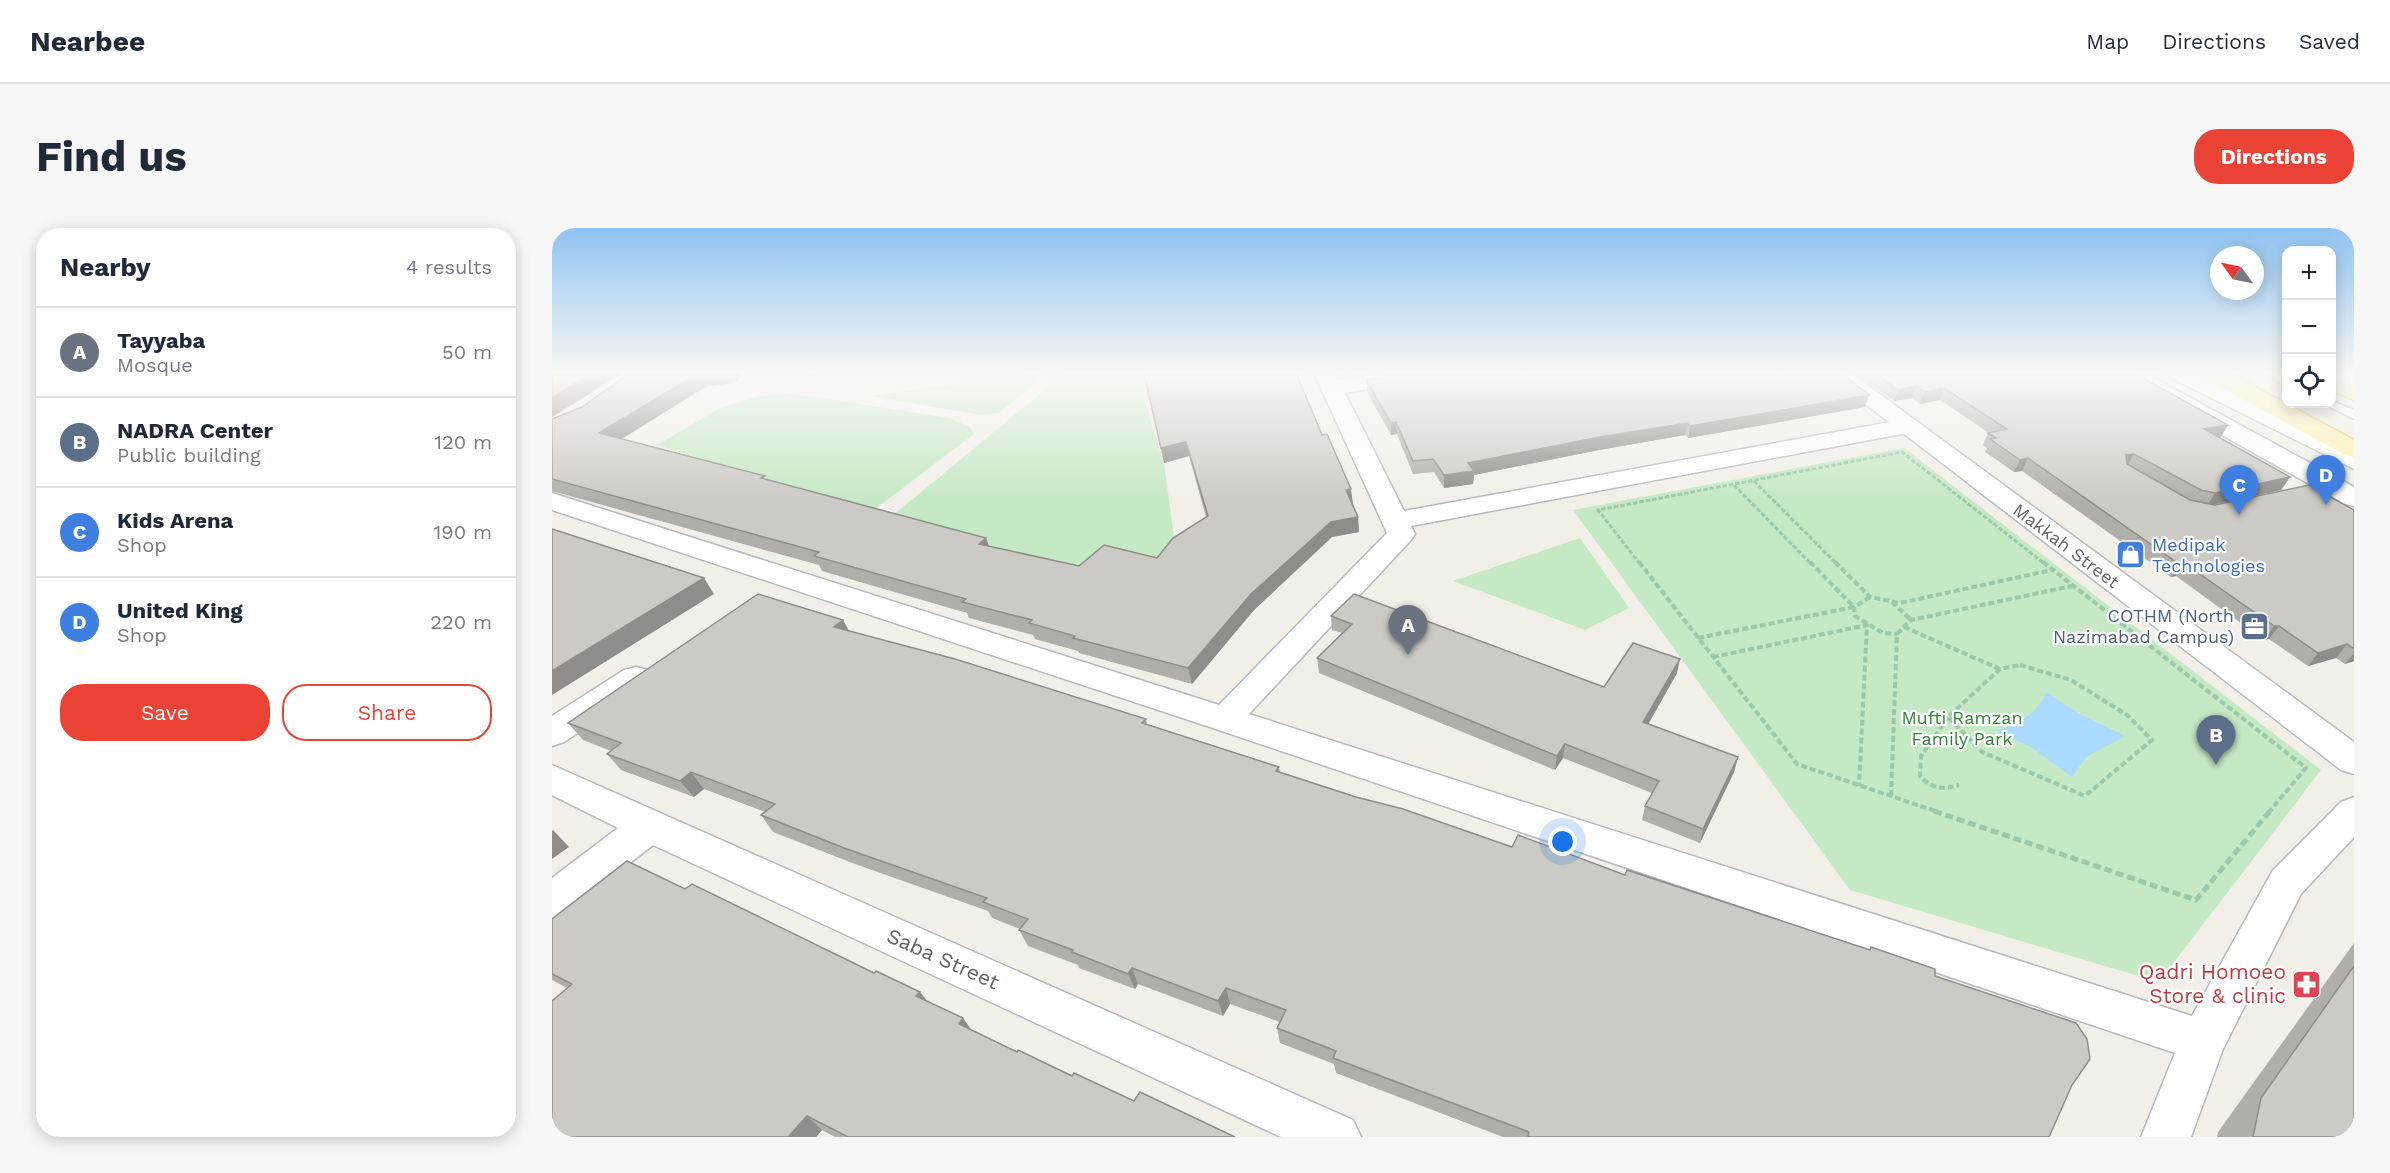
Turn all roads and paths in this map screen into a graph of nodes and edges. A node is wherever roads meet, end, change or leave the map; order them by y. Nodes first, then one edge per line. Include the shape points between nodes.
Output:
1 (1346, 415) edge
2 (1893, 415) edge
3 (2198, 415) edge
4 (2262, 415) edge
5 (2289, 415) edge
6 (1907, 426) junction
7 (2354, 450) edge
8 (2354, 461) edge
9 (1754, 480) junction
10 (1733, 484) junction
11 (2354, 498) edge
12 (552, 501) edge
13 (1396, 521) junction
14 (2053, 570) junction
15 (791, 578) junction
16 (2073, 586) junction
17 (761, 597) edge
18 (1870, 597) junction
19 (1890, 601) junction
20 (1854, 607) junction
21 (1911, 620) junction
22 (1867, 625) junction
23 (1904, 627) junction
24 (1897, 634) junction
25 (1698, 638) junction
26 (1713, 657) junction
27 (661, 662) edge
28 (2000, 669) junction
29 (1948, 717) junction
30 (1225, 719) junction
31 (552, 733) edge
32 (2354, 761) edge
33 (552, 779) edge
34 (1959, 785) dead end
35 (1860, 786) junction
36 (1891, 796) junction
37 (2354, 812) edge
38 (649, 826) junction
39 (552, 901) edge
40 (2203, 1041) junction
41 (1336, 1137) edge
42 (2166, 1137) edge

1 - 13 street
2 - 6 street, Makkah Street
3 - 11 street via 2320,488
4 - 8 street
5 - 7 main road
6 - 13 street
6 - 32 street, Makkah Street
9 - 10 path
9 - 14 path via 1902,452
9 - 18 path
10 - 20 path
10 - 25 path via 1598,510
12 - 15 street
13 - 30 street via 1401,534
14 - 16 path
14 - 19 path via 1900,603
15 - 17 street
15 - 30 street
16 - 21 path
16 - 36 path via 2306,768 2196,900
18 - 19 path
18 - 20 path
19 - 21 path
20 - 22 path via 1855,616
20 - 25 path
21 - 23 path
22 - 24 path via 1882,633
22 - 26 path
22 - 35 path
23 - 24 path
23 - 28 path
24 - 36 path
25 - 26 path
26 - 35 path via 1797,764
27 - 31 street
28 - 29 path
28 - 29 path via 2020,665 2071,680 2127,715 2152,740 2085,796 1982,752
29 - 34 path via 1921,756 1920,776 1929,786 1946,789
30 - 40 street
33 - 38 street, Saba Street
35 - 36 path
37 - 40 street via 2287,882
38 - 39 street
38 - 41 street, Saba Street
40 - 42 street

